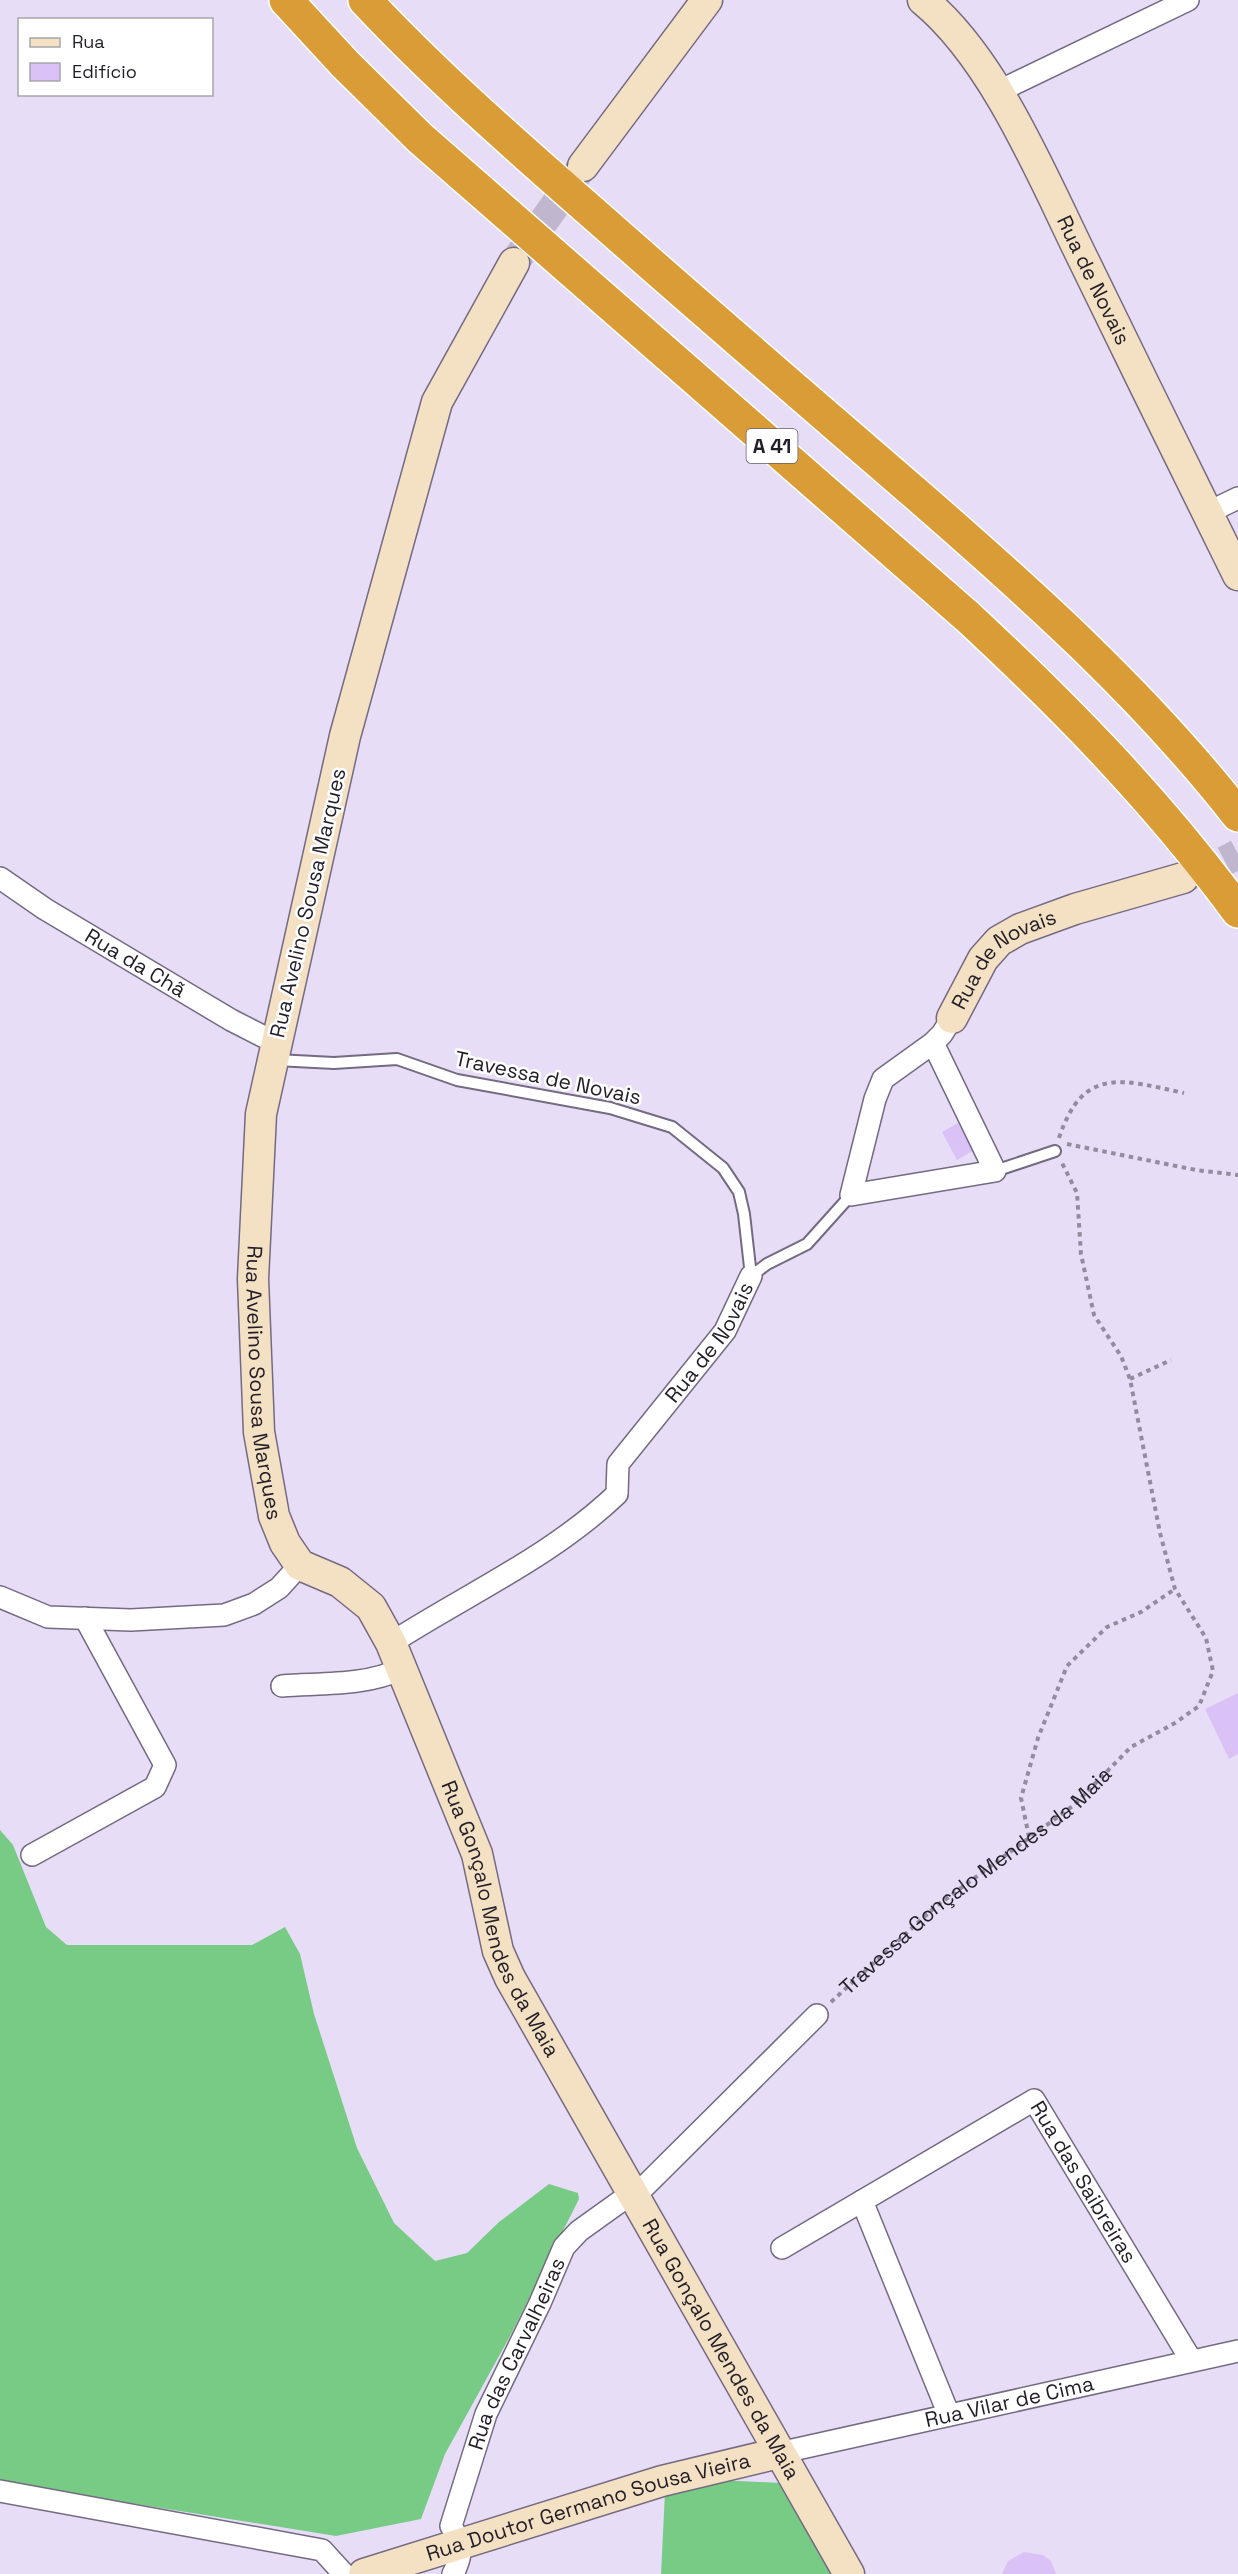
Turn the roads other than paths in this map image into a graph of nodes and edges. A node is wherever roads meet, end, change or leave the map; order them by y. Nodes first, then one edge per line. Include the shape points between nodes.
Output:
1 (286, 0) edge
2 (365, 0) edge
3 (707, 0) edge
4 (923, 0) edge
5 (1188, 0) edge
6 (997, 92) junction
7 (584, 166) tunnel mouth
8 (513, 263) tunnel mouth
9 (1238, 498) edge
10 (1207, 513) junction
11 (1238, 575) edge
12 (1238, 815) edge
13 (0, 878) edge
14 (1183, 878) tunnel mouth
15 (1238, 911) edge
16 (952, 1018) joint
17 (933, 1043) junction
18 (275, 1051) junction
19 (1056, 1146) road end
20 (995, 1171) junction
21 (851, 1195) junction
22 (751, 1276) junction
23 (300, 1565) junction
24 (0, 1597) edge
25 (85, 1618) junction
26 (396, 1656) junction
27 (282, 1686) dead end
28 (32, 1855) dead end
29 (817, 2015) road end
30 (633, 2195) junction
31 (862, 2201) junction
32 (782, 2248) dead end
33 (1238, 2350) edge
34 (1191, 2360) junction
35 (949, 2415) junction
36 (779, 2453) junction
37 (0, 2491) edge
38 (461, 2543) junction
39 (344, 2574) edge
40 (364, 2574) edge
41 (453, 2574) edge
42 (849, 2574) edge

1 - 15 highway, A 41 via 428,146 1024,669 1145,795
2 - 12 highway, A 41 via 495,128 968,538 1077,638 1151,714
3 - 7 street
4 - 6 street, Rua de Novais via 967,47
5 - 6 street
6 - 10 street, Rua de Novais via 1018,126
8 - 18 street, Rua Avelino Sousa Marques via 437,402 345,736
9 - 10 street
10 - 11 street, Rua de Novais
13 - 18 street, Rua da Chã
14 - 16 street, Rua de Novais via 1075,909 999,941 983,959
16 - 17 street, Rua de Novais
17 - 20 street
17 - 21 street, Rua de Novais via 883,1079
18 - 22 lane, Travessa de Novais via 334,1063 397,1059 457,1080 610,1108 672,1127 723,1168 739,1192
18 - 23 street, Rua Avelino Sousa Marques via 261,1114 253,1280 260,1432 274,1516
19 - 20 lane
20 - 21 street
21 - 22 lane, Rua de Novais via 807,1244
22 - 26 street, Rua de Novais via 725,1330 618,1464 617,1494 590,1520
23 - 25 street via 279,1588 254,1604 224,1615
23 - 26 street, Rua Gonçalo Mendes da Maia via 340,1582 371,1606
24 - 25 street via 48,1617
25 - 28 street via 165,1765 155,1787
26 - 27 street, Rua de Novais via 387,1675 356,1682
26 - 30 street, Rua Gonçalo Mendes da Maia via 477,1854 498,1951
29 - 30 street
30 - 36 street, Rua Gonçalo Mendes da Maia
30 - 38 street, Rua das Carvalheiras via 579,2231 564,2247 486,2414 452,2526
31 - 32 street, Rua das Saibreiras
31 - 34 street, Rua das Saibreiras via 1034,2100
31 - 35 street
33 - 34 street, Rua Vilar de Cima
34 - 35 street, Rua Vilar de Cima
35 - 36 street, Rua Vilar de Cima
36 - 38 street, Rua Doutor Germano Sousa Vieira via 662,2481
36 - 42 street, Rua Gonçalo Mendes da Maia
37 - 39 street via 322,2550
38 - 40 street, Rua Doutor Germano Sousa Vieira
38 - 41 street

